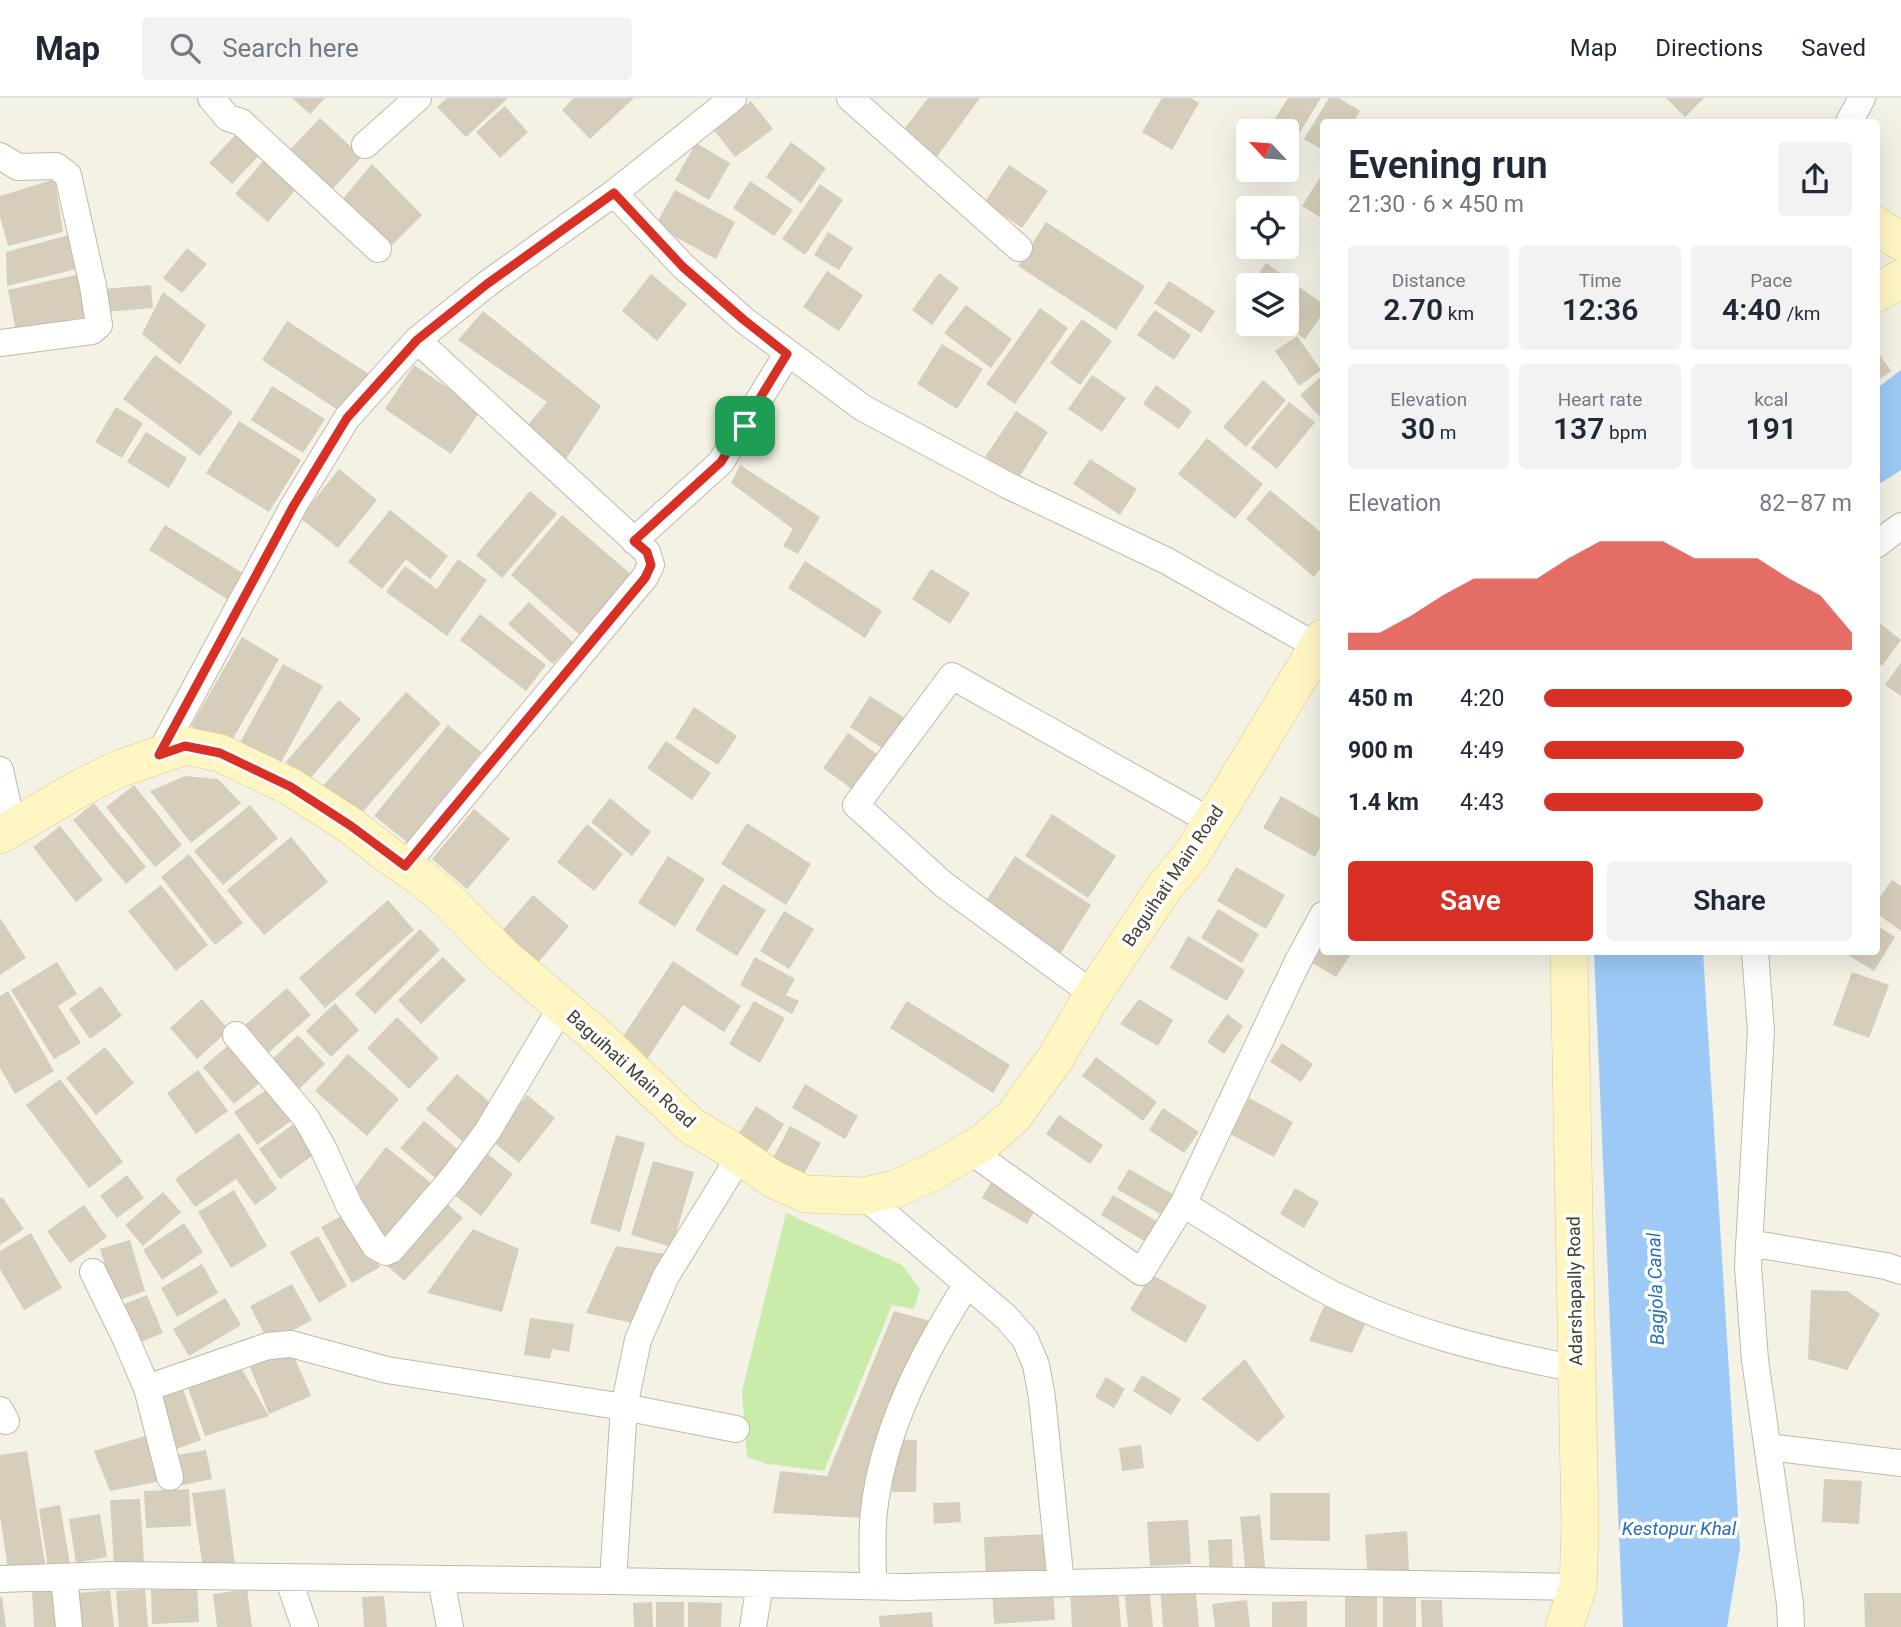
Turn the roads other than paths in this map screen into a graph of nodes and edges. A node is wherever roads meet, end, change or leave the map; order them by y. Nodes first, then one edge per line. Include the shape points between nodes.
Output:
1 (211, 98) edge
2 (418, 98) edge
3 (733, 98) edge
4 (850, 98) edge
5 (1862, 98) edge
6 (703, 107) edge
7 (1851, 119) edge
8 (365, 145) dead end
9 (0, 156) edge
10 (614, 193) junction
11 (1880, 228) edge
12 (1901, 242) edge
13 (1019, 248) dead end
14 (378, 249) dead end
15 (1901, 278) edge
16 (1880, 291) edge
17 (417, 340) junction
18 (0, 343) edge
19 (787, 354) junction
20 (1901, 526) edge
21 (634, 541) junction
22 (1880, 542) edge
23 (1320, 643) edge
24 (159, 755) junction
25 (0, 770) edge
26 (1212, 822) junction
27 (6, 832) edge
28 (405, 866) junction
29 (1320, 921) edge
30 (1569, 955) edge
31 (1755, 955) edge
32 (1093, 994) junction
33 (562, 1006) junction
34 (236, 1035) dead end
35 (969, 1150) junction
36 (740, 1156) junction
37 (864, 1196) junction
38 (1183, 1204) junction
39 (1749, 1243) junction
40 (1901, 1271) edge
41 (93, 1272) dead end
42 (967, 1284) junction
43 (1577, 1368) junction
44 (147, 1388) junction
45 (624, 1407) junction
46 (736, 1429) dead end
47 (1768, 1447) junction
48 (1901, 1463) edge
49 (170, 1478) dead end
50 (64, 1577) junction
51 (288, 1577) junction
52 (0, 1579) edge
53 (442, 1579) junction
54 (613, 1581) junction
55 (760, 1584) junction
56 (1061, 1584) junction
57 (873, 1586) junction
58 (1578, 1587) junction
59 (69, 1627) edge
60 (305, 1627) edge
61 (450, 1627) edge
62 (753, 1627) edge
63 (1564, 1627) edge
64 (1791, 1627) edge

1 - 14 street
2 - 8 street
3 - 6 street
4 - 13 street
5 - 7 street
6 - 10 street
9 - 18 street via 18,167 57,166 68,175 99,325 92,331
10 - 17 street
10 - 19 street via 683,267
11 - 12 street
15 - 16 street
17 - 21 street
17 - 24 street via 347,418 294,505
19 - 21 street via 721,462
19 - 23 street via 863,408
20 - 22 street
21 - 28 street via 647,552 651,565 645,578
23 - 26 street, Baguihati Main Road
24 - 27 street, Baguihati Main Road via 80,788
24 - 28 street, Baguihati Main Road via 185,746 220,753 291,787
25 - 27 street
26 - 32 street, Baguihati Main Road
26 - 32 street via 951,676 856,805 943,884
28 - 33 street, Baguihati Main Road
29 - 38 street
30 - 43 street, Adarshapally Road
31 - 39 street via 1762,1031
32 - 35 street, Baguihati Main Road via 1055,1059 1013,1117
33 - 34 street via 487,1132 386,1252 375,1246 349,1205 306,1118
33 - 36 street, Baguihati Main Road via 690,1125
35 - 37 street, Baguihati Main Road via 895,1189
35 - 38 street via 1141,1272
36 - 37 street, Baguihati Main Road via 805,1194
36 - 45 street via 666,1276 638,1340
37 - 42 street
38 - 43 street via 1320,1287 1385,1318 1449,1341
39 - 40 street
39 - 47 street via 1755,1360
41 - 44 street
42 - 56 street via 1025,1339 1036,1365
42 - 57 street via 921,1363 884,1458 874,1511
43 - 58 street, Adarshapally Road
44 - 45 street via 268,1346 291,1344 387,1370
44 - 49 street
45 - 46 street
45 - 54 street
47 - 48 street
47 - 64 street
50 - 51 street
50 - 52 street
50 - 59 street
51 - 53 street
51 - 60 street
53 - 54 street
53 - 61 street
54 - 55 street
55 - 57 street
55 - 62 street
56 - 57 street
56 - 58 street via 1191,1580
58 - 63 street, Adarshapally Road

